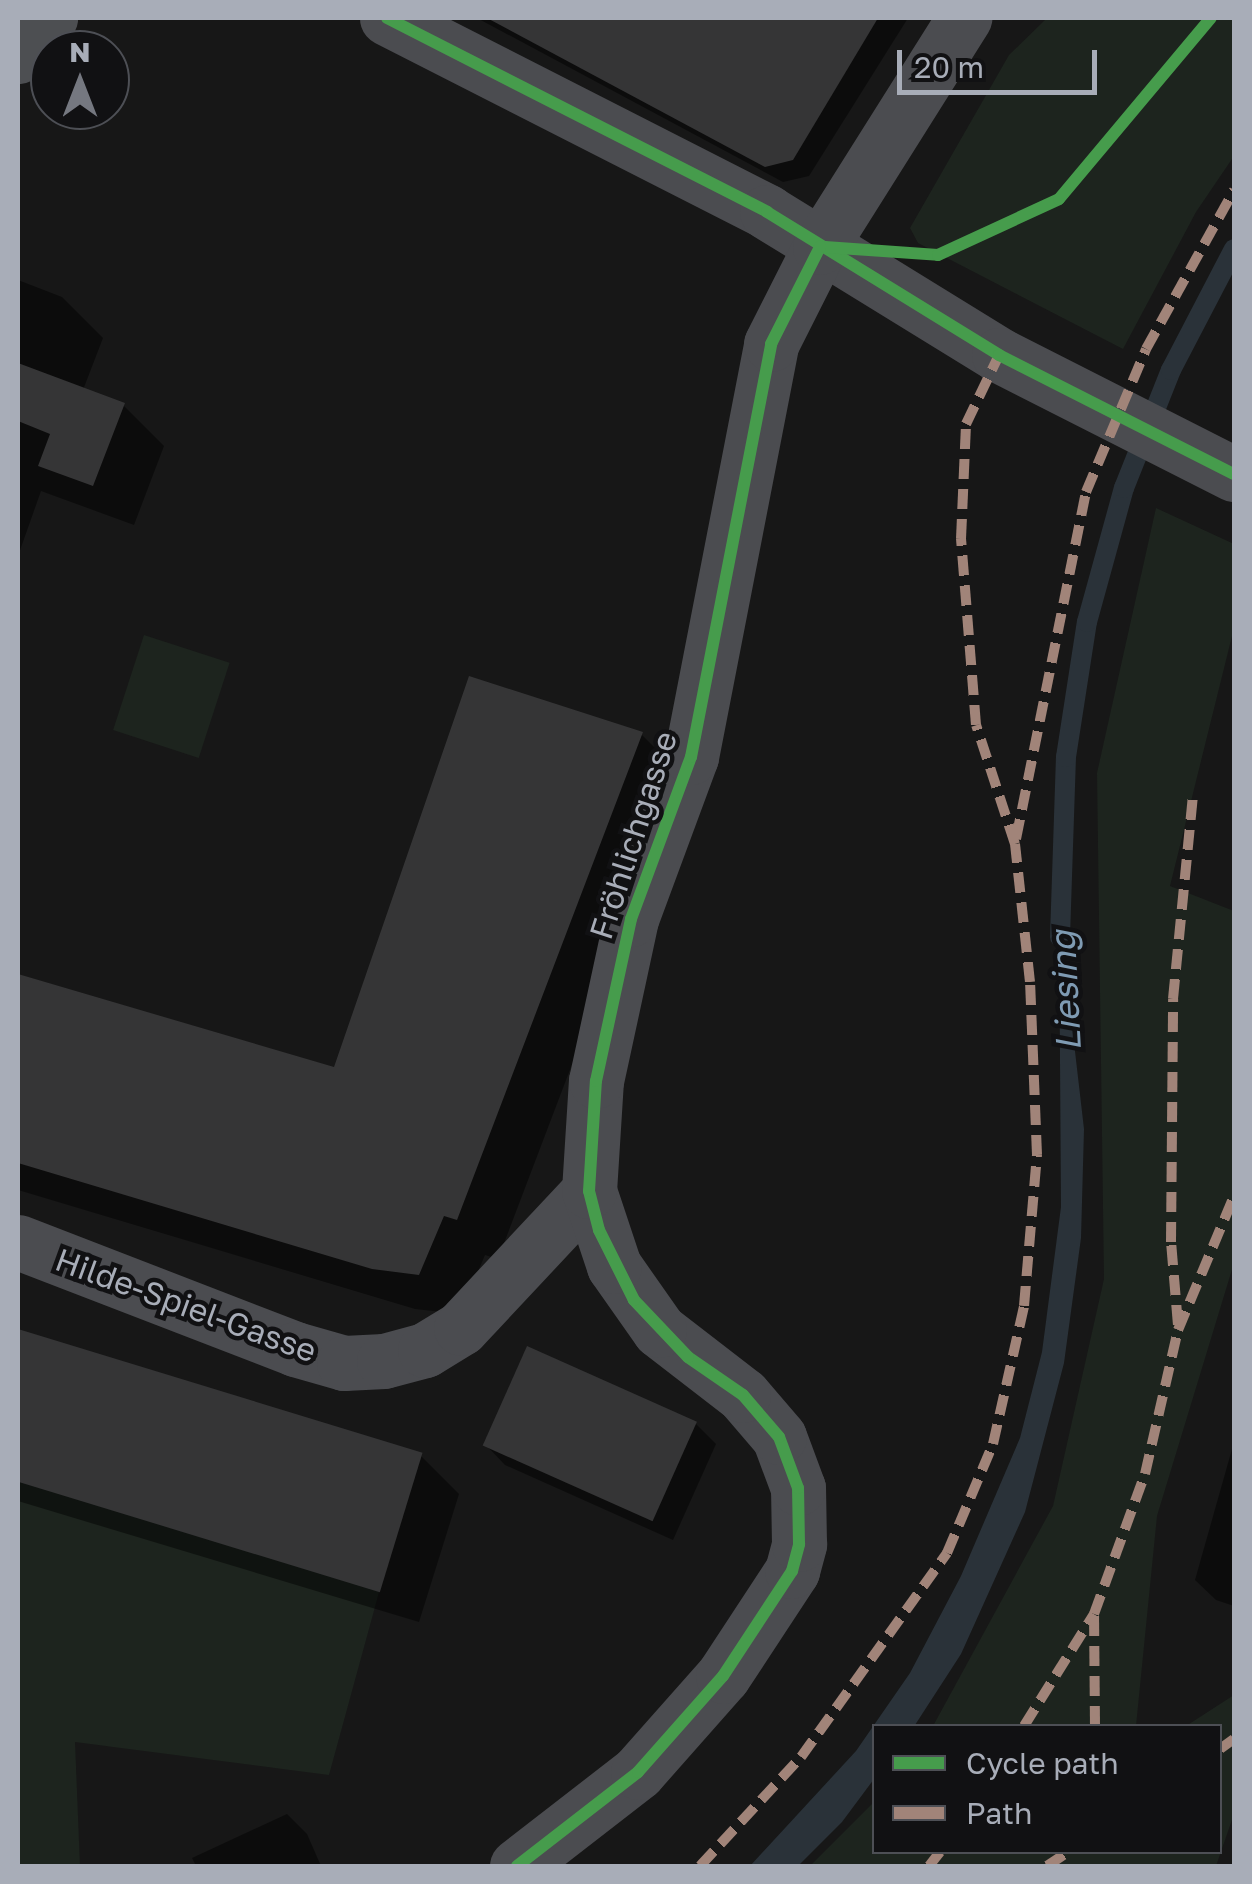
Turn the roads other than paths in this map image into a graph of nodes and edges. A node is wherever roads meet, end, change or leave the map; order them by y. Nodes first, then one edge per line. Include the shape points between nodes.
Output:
1 (50, 18) edge
2 (388, 18) edge
3 (964, 18) edge
4 (18, 56) edge
5 (820, 247) junction
6 (1234, 474) edge
7 (589, 1191) junction
8 (18, 1242) edge
9 (518, 1866) edge

1 - 4 main road
2 - 5 street via 767,212
3 - 5 street, Fröhlichgasse
5 - 6 street via 1015,362
5 - 7 street, Fröhlichgasse via 771,344 691,758 631,919 596,1081
7 - 8 street, Hilde-Spiel-Gasse via 461,1328 424,1350 384,1362 344,1362 295,1349
7 - 9 street, Fröhlichgasse via 599,1230 634,1300 688,1357 743,1395 779,1437 798,1488 799,1544 792,1570 723,1676 638,1772

